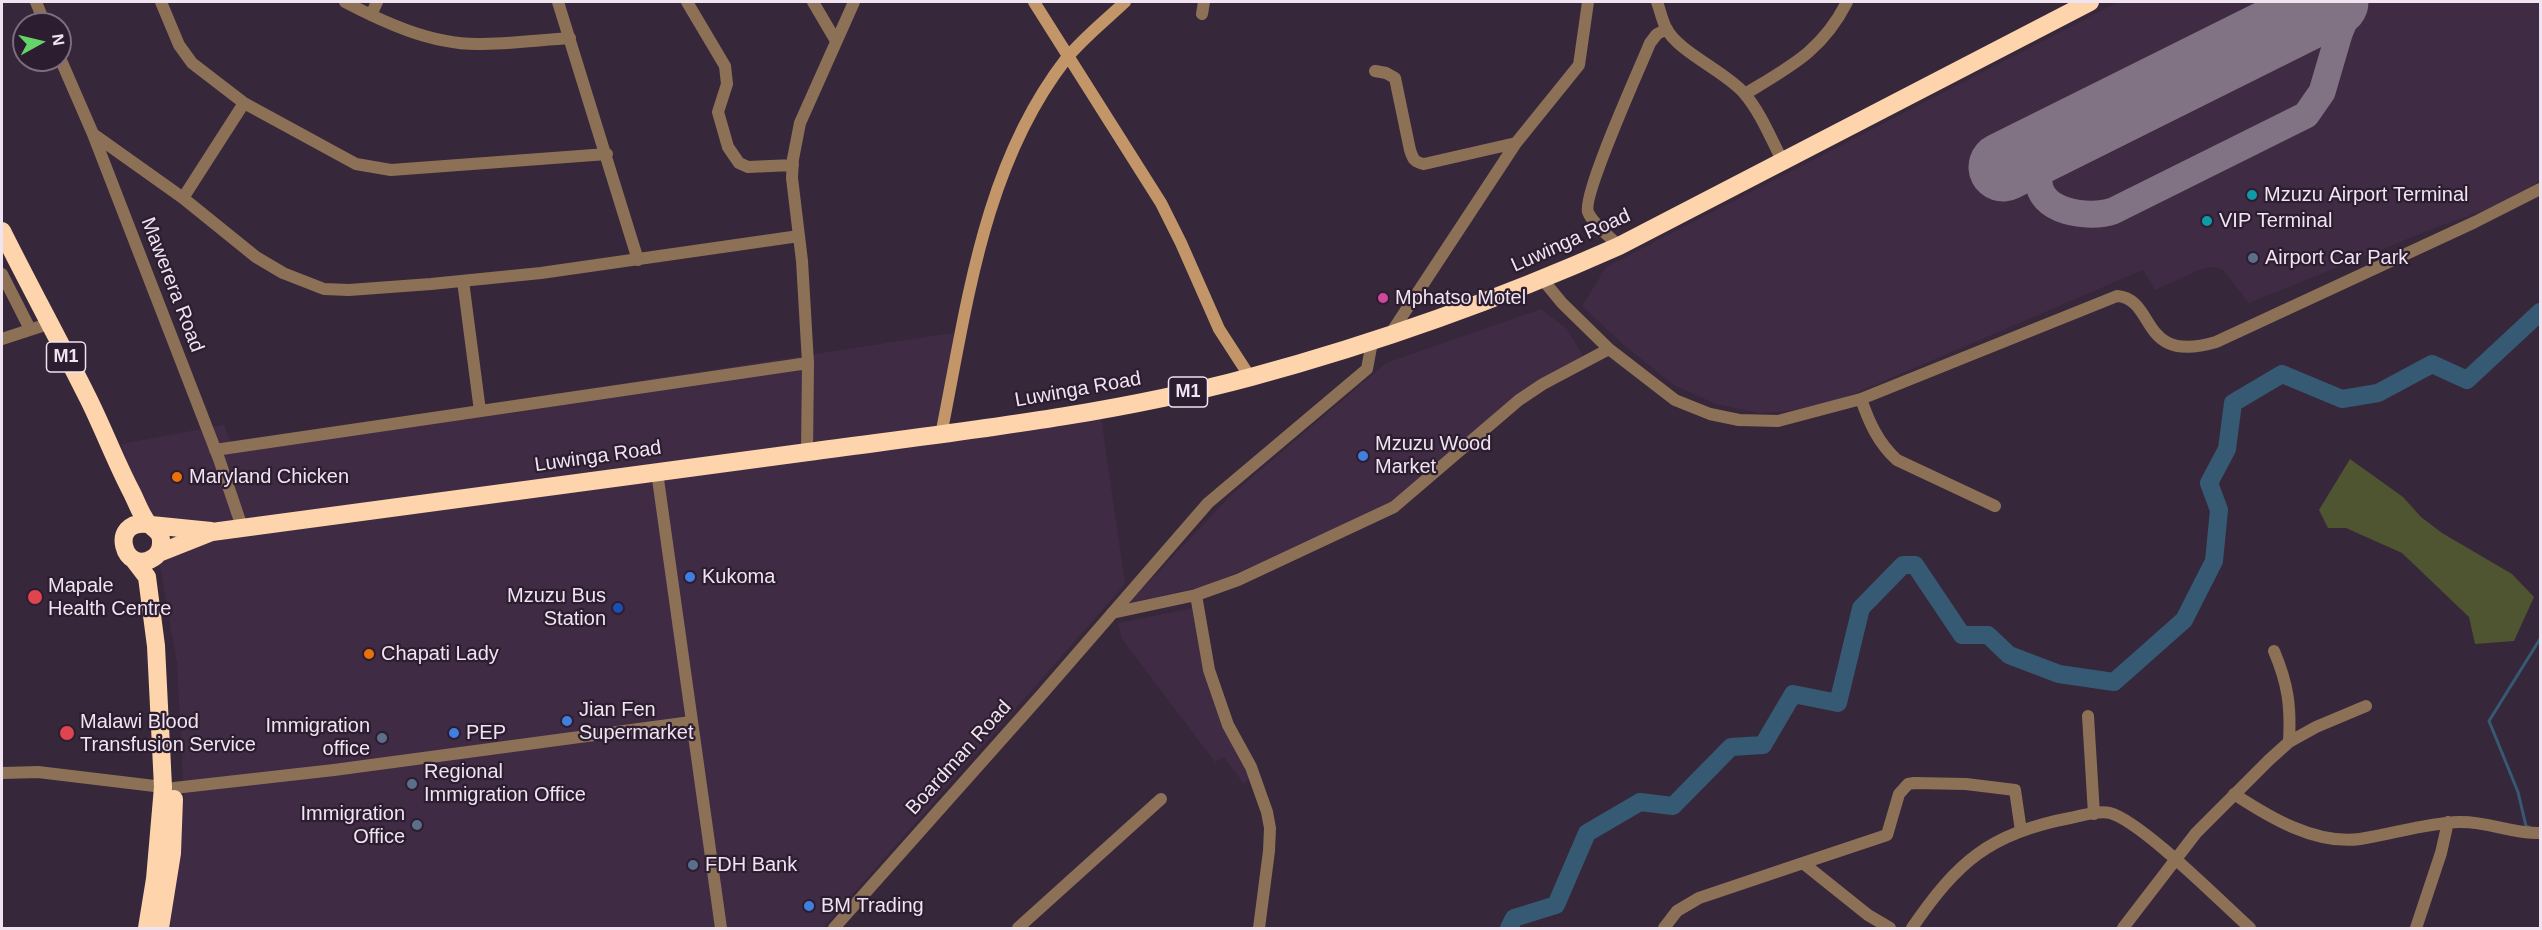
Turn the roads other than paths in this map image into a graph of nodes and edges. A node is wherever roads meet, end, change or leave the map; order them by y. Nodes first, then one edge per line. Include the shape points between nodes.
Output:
1 (161, 2) edge
2 (345, 2) edge
3 (377, 2) edge
4 (558, 2) edge
5 (687, 2) edge
6 (813, 2) edge
7 (854, 2) edge
8 (1034, 2) edge
9 (1125, 2) edge
10 (1588, 2) edge
11 (1657, 2) edge
12 (1846, 2) edge
13 (2090, 2) edge
14 (370, 15) junction
15 (1667, 29) junction
16 (570, 38) junction
17 (836, 41) junction
18 (1068, 57) junction
19 (1375, 71) dead end
20 (66, 72) edge
21 (1745, 94) junction
22 (244, 103) junction
23 (93, 134) junction
24 (1516, 143) junction
25 (607, 153) junction
26 (1783, 162) junction
27 (793, 165) junction
28 (2541, 189) edge
29 (183, 198) junction
30 (2, 231) edge
31 (799, 236) junction
32 (1619, 246) junction
33 (638, 260) junction
34 (2, 274) edge
35 (1543, 280) junction
36 (464, 281) junction
37 (48, 324) junction
38 (30, 329) junction
39 (2, 339) edge
40 (1380, 339) junction
41 (1609, 349) junction
42 (808, 363) junction
43 (1250, 377) junction
44 (1860, 399) junction
45 (480, 411) junction
46 (941, 435) junction
47 (215, 450) junction
48 (807, 452) junction
49 (657, 472) junction
50 (127, 483) junction
51 (1995, 506) dead end
52 (150, 524) junction
53 (242, 527) junction
54 (128, 529) junction
55 (212, 531) junction
56 (158, 554) junction
57 (134, 560) junction
58 (1196, 595) junction
59 (1112, 613) junction
60 (2274, 651) dead end
61 (2366, 706) dead end
62 (2088, 716) dead end
63 (691, 722) junction
64 (2289, 742) junction
65 (2, 773) edge
66 (169, 787) junction
67 (2234, 794) junction
68 (1161, 799) dead end
69 (2094, 814) junction
70 (2448, 822) junction
71 (2021, 831) junction
72 (2541, 833) edge
73 (2176, 862) junction
74 (1803, 863) junction
75 (147, 928) edge
76 (160, 928) edge
77 (721, 928) edge
78 (834, 928) edge
79 (1018, 928) edge
80 (1259, 928) edge
81 (1664, 928) edge
82 (1890, 928) edge
83 (1912, 928) edge
84 (2124, 928) edge
85 (2250, 928) edge
86 (2416, 928) edge

1 - 22 street via 186,57
2 - 14 street
3 - 14 street
4 - 16 street
5 - 27 street via 725,66 727,84 718,112 728,147 739,163 748,167
6 - 17 street
7 - 17 street
8 - 18 street
9 - 18 street
10 - 24 street via 1579,65
11 - 15 street
12 - 21 street via 1831,29 1814,48
13 - 26 highway, Luwinga Road / M1
14 - 16 street via 441,39 475,44
15 - 21 street via 1675,40
15 - 32 street via 1650,43 1588,202 1588,212
16 - 25 street
17 - 27 street via 800,123
18 - 43 street via 1161,203 1219,329
18 - 46 street via 1034,108 1002,173 973,276
19 - 24 street via 1395,78 1410,150 1417,163
20 - 23 street, Mawerera Road
21 - 26 street
22 - 25 street via 356,164 373,168 391,170
22 - 29 street
23 - 29 street
23 - 47 street, Mawerera Road
24 - 40 street
25 - 33 street
26 - 32 highway, Luwinga Road / M1
27 - 31 street
28 - 44 street via 2216,342 2182,348 2170,345 2158,336 2131,301 2117,296
29 - 36 street via 256,257 324,289
30 - 37 highway, M1
31 - 33 street
31 - 42 street
32 - 35 highway, Luwinga Road / M1
33 - 36 street
34 - 38 street
35 - 40 highway, Luwinga Road / M1
35 - 41 street
36 - 45 street
37 - 38 street
37 - 50 highway, M1
38 - 39 street
40 - 43 highway, Luwinga Road / M1
40 - 59 street, Boardman Road via 1367,369 1208,503
41 - 44 street via 1675,400 1739,420 1778,421
41 - 58 street via 1519,400 1394,507 1238,580
42 - 45 street
42 - 48 street
43 - 46 highway, Luwinga Road / M1 via 1106,410
44 - 51 street via 1884,448 1897,460
45 - 47 street
46 - 48 highway, Luwinga Road / M1
47 - 53 street, Mawerera Road
48 - 49 highway, Luwinga Road / M1
49 - 53 highway, Luwinga Road / M1
49 - 63 street
50 - 52 highway, M1
50 - 54 highway, M1
52 - 54 highway, M1
52 - 55 highway, Luwinga Road / M1
52 - 56 highway, M1 via 161,537
53 - 55 highway, Luwinga Road / M1
54 - 57 highway, M1 via 123,543
55 - 56 highway, Luwinga Road / M1
56 - 57 highway, M1 via 150,560
56 - 66 highway via 170,675
57 - 66 highway via 147,577
58 - 59 street
58 - 80 street via 1209,670 1228,725 1251,767 1267,812 1269,851
59 - 78 street, Boardman Road
60 - 64 street via 2289,694
61 - 64 street via 2316,726
62 - 69 street
63 - 66 street via 334,770
63 - 77 street
64 - 67 street
65 - 66 street via 38,772
66 - 75 highway
66 - 76 highway via 172,852
67 - 70 street via 2290,826 2347,839
67 - 73 street via 2196,833
68 - 79 street
69 - 71 street
69 - 73 street via 2115,815
70 - 72 street
70 - 86 street
71 - 74 street via 2015,790 1914,783 1899,794 1887,836
71 - 83 street via 1986,847 1962,867
73 - 84 street
73 - 85 street
74 - 81 street via 1699,898 1677,911
74 - 82 street

